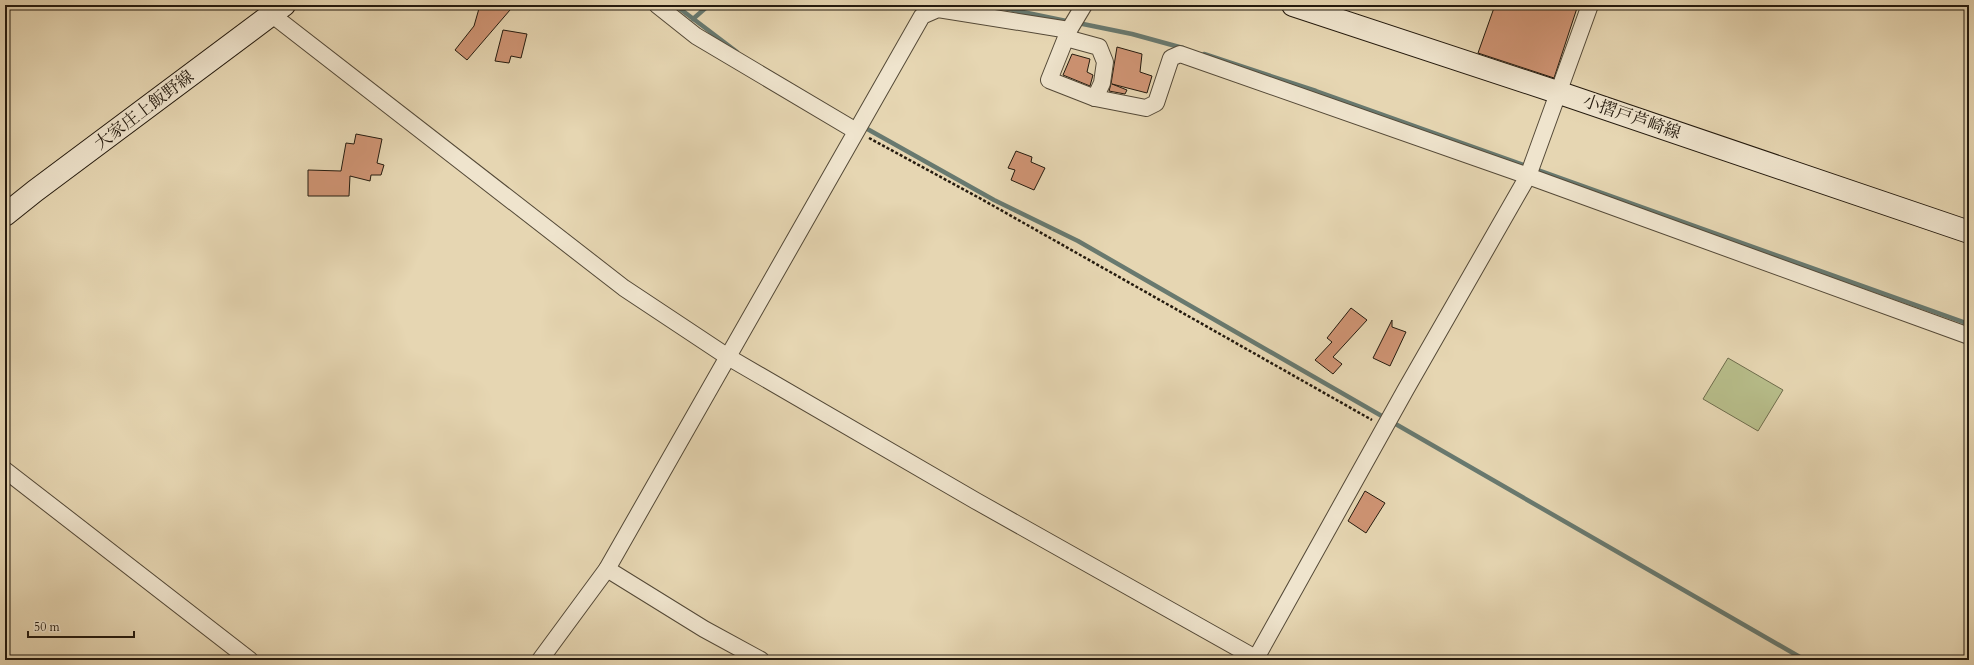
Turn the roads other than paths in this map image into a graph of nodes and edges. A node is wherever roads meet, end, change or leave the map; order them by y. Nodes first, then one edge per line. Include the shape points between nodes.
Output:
1 (657, 5) edge
2 (1084, 5) edge
3 (1590, 5) edge
4 (1300, 6) edge
5 (271, 8) edge
6 (1068, 34) junction
7 (1560, 93) junction
8 (1096, 98) junction
9 (856, 131) junction
10 (1528, 176) junction
11 (5, 215) edge
12 (1967, 227) edge
13 (1969, 336) edge
14 (728, 357) junction
15 (5, 470) edge
16 (606, 569) junction
17 (1257, 659) edge
18 (250, 660) edge
19 (540, 660) edge
20 (761, 660) edge

1 - 9 street via 696,36
2 - 6 street
3 - 7 street
4 - 7 main road, 小摺戸芦崎線
5 - 11 main road, 大家庄上飯野線
5 - 14 street via 624,288
6 - 8 street via 1099,47 1106,62
6 - 8 street via 1049,80
6 - 9 street via 938,9 922,16
7 - 10 street
7 - 12 main road, 小摺戸芦崎線
8 - 10 street via 1146,108 1156,103 1171,58 1180,54
9 - 14 street
10 - 13 street
10 - 17 street via 1384,428
14 - 16 street
14 - 17 street via 976,501
15 - 18 street
16 - 19 street
16 - 20 street

